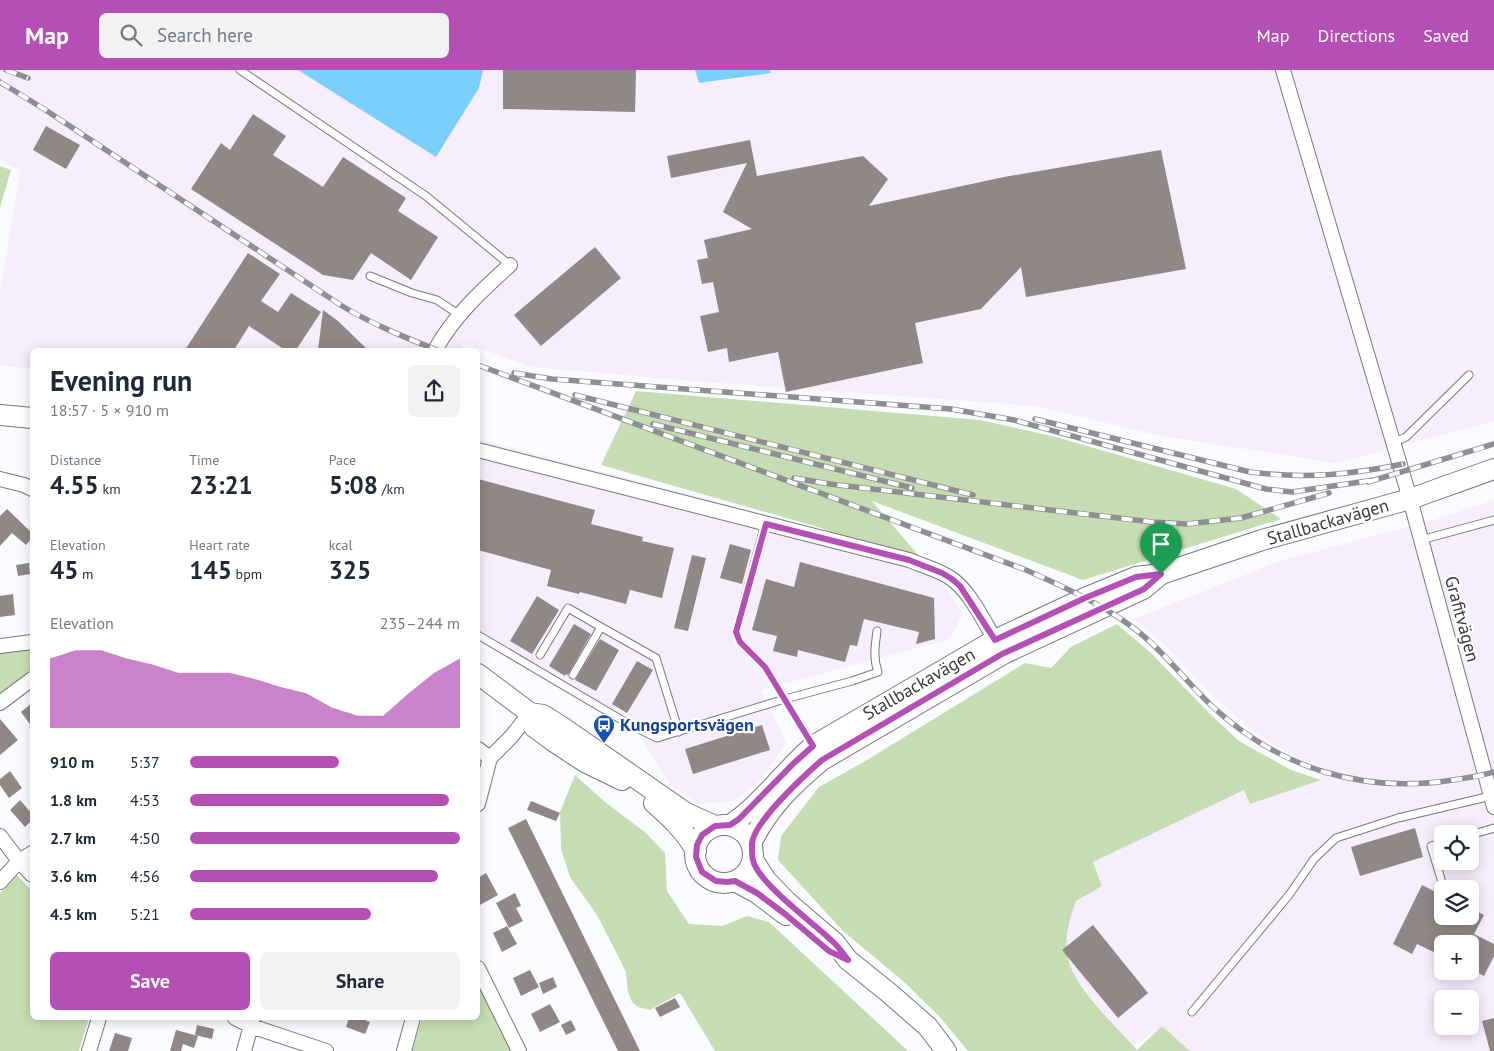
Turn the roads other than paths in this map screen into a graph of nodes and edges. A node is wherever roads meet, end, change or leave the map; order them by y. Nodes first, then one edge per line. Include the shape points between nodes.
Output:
1 (240, 70) edge
2 (1283, 70) edge
3 (510, 265) joint
4 (370, 276) dead end
5 (458, 314) junction
6 (436, 348) edge
7 (1468, 375) dead end
8 (0, 415) edge
9 (30, 418) edge
10 (1393, 443) junction
11 (480, 451) edge
12 (1494, 469) edge
13 (0, 479) edge
14 (30, 488) edge
15 (1410, 499) junction
16 (1494, 520) edge
17 (766, 524) junction
18 (1420, 540) junction
19 (1161, 574) junction
20 (601, 627) junction
21 (877, 631) dead end
22 (480, 636) edge
23 (995, 640) junction
24 (30, 642) edge
25 (0, 646) edge
26 (540, 655) dead end
27 (573, 675) dead end
28 (480, 676) edge
29 (30, 680) edge
30 (785, 698) junction
31 (0, 703) edge
32 (530, 713) junction
33 (679, 732) junction
34 (480, 750) edge
35 (818, 753) junction
36 (490, 758) junction
37 (480, 796) edge
38 (1493, 801) edge
39 (722, 826) junction
40 (1494, 828) edge
41 (1479, 832) edge
42 (0, 836) edge
43 (696, 851) junction
44 (752, 852) junction
45 (30, 855) edge
46 (19, 861) junction
47 (1439, 870) edge
48 (30, 873) edge
49 (1441, 879) dead end
50 (735, 881) junction
51 (0, 882) edge
52 (848, 960) junction
53 (480, 972) edge
54 (1192, 1012) dead end
55 (98, 1020) edge
56 (412, 1020) edge
57 (252, 1022) edge
58 (89, 1051) edge
59 (244, 1051) edge
60 (326, 1051) edge
61 (404, 1051) edge
62 (519, 1051) edge
63 (946, 1051) edge

1 - 3 lane via 426,196
2 - 10 street, Grafitvägen
3 - 5 street
4 - 5 lane via 437,300
5 - 6 street
7 - 10 lane via 1406,437
8 - 9 street
10 - 15 street, Grafitvägen
11 - 17 street
12 - 15 street, Stallbackavägen
13 - 14 street
15 - 18 street, Grafitvägen
15 - 19 street, Stallbackavägen via 1262,540
16 - 18 lane
17 - 23 street via 909,560 942,573 960,586
17 - 30 lane via 736,632 740,642 765,667
18 - 38 street, Grafitvägen
19 - 23 street, Stallbackavägen via 1136,577
19 - 35 street, Stallbackavägen via 1144,589 1002,654
20 - 26 lane via 568,608
20 - 27 lane
20 - 33 lane via 656,658
21 - 30 lane via 874,652 878,672
22 - 33 lane via 650,736 657,738
23 - 35 street, Stallbackavägen
24 - 25 street
28 - 32 street
29 - 31 street
30 - 33 lane
30 - 35 lane
32 - 36 street
32 - 39 street via 562,727 686,813
32 - 43 street via 534,727 553,741 653,802 669,816
34 - 36 street
35 - 39 street, Stallbackavägen via 794,763 745,814
35 - 44 street, Stallbackavägen via 804,776 759,827
36 - 37 street
38 - 54 lane via 1398,818 1336,838 1314,859 1289,895
39 - 43 street via 702,835
39 - 44 street via 744,832
40 - 41 lane
42 - 46 street
43 - 50 street via 697,862 706,876 722,883
44 - 50 street via 747,872
44 - 52 street via 766,880 834,942
45 - 46 street
46 - 48 street
46 - 51 street
47 - 49 lane
50 - 52 street via 757,893 829,951
52 - 63 street via 928,1027
53 - 62 street
55 - 58 street
56 - 61 street
57 - 59 street
57 - 60 street

